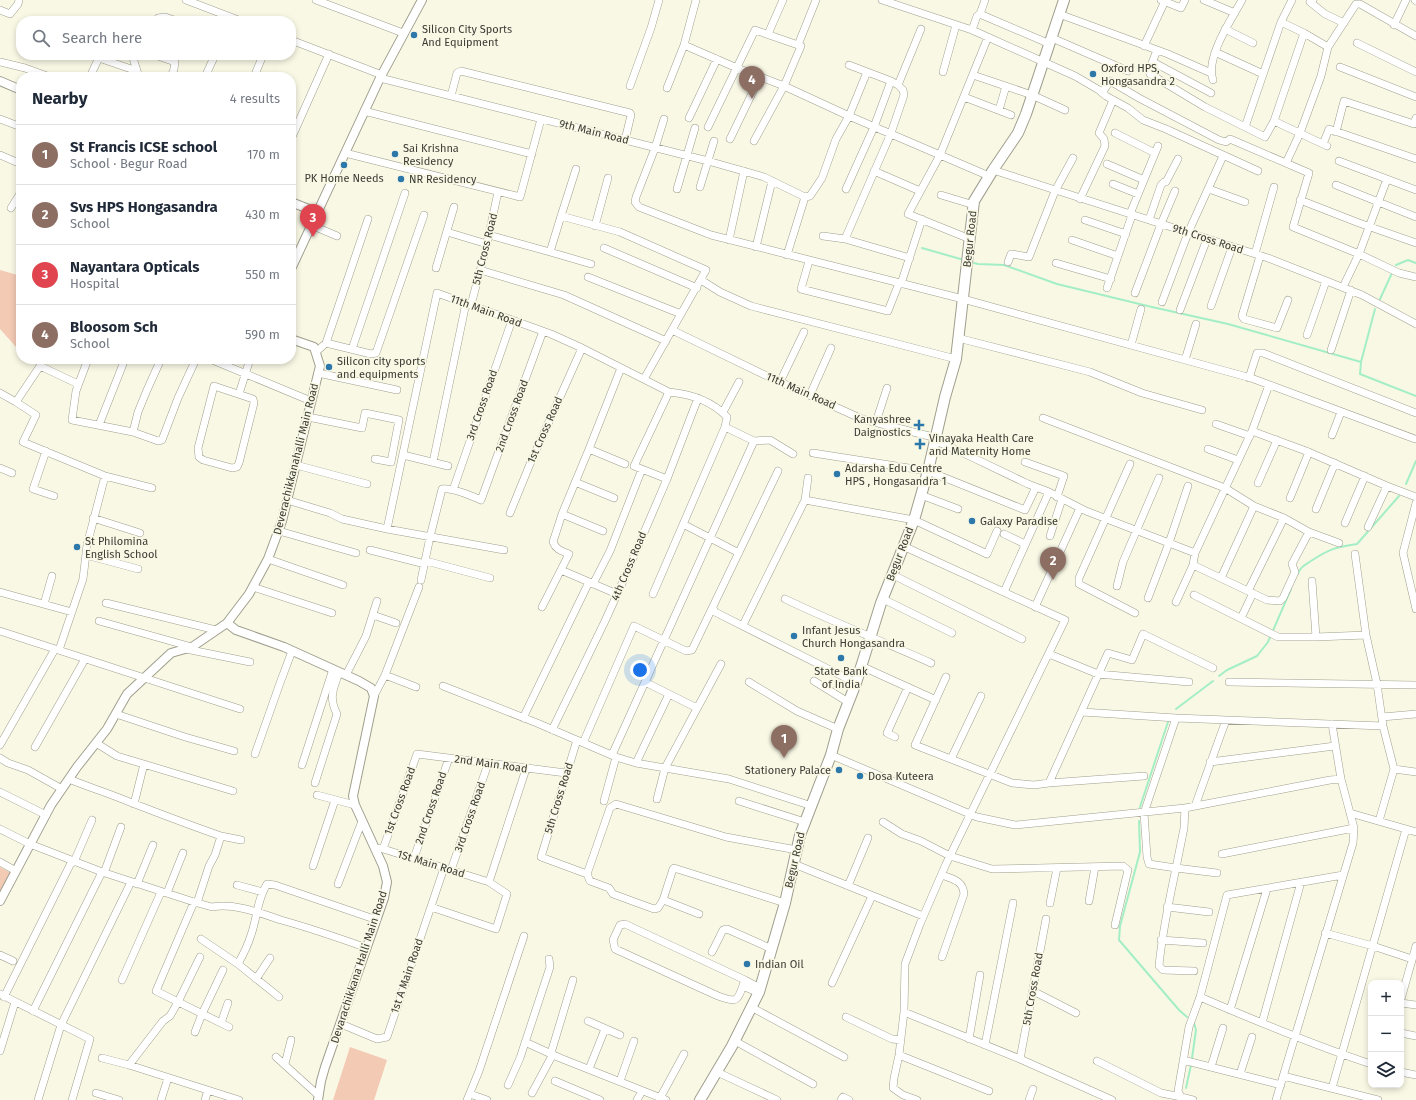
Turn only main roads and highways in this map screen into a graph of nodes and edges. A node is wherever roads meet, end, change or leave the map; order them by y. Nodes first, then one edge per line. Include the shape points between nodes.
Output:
1 (1064, 0) edge
2 (701, 1100) edge

1 - 2 main road, Begur Road via 1018,133 974,201 956,359 914,520 883,599 831,755 800,835 785,903 759,990 735,1040

